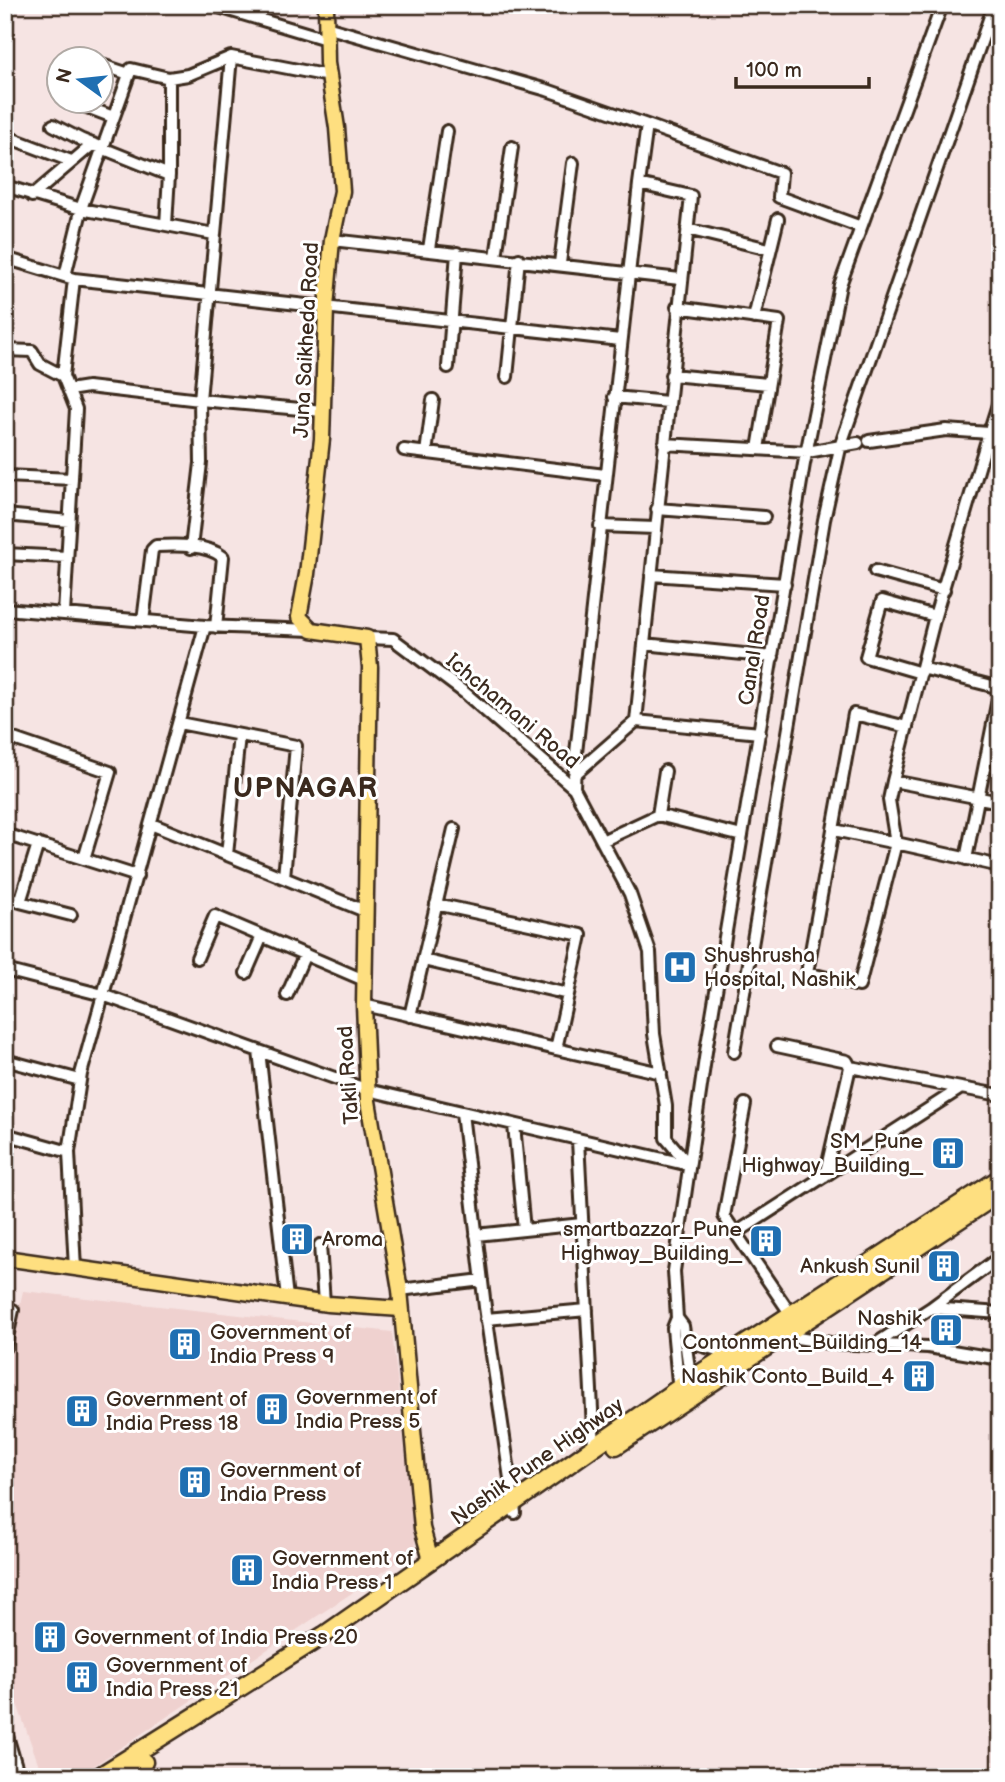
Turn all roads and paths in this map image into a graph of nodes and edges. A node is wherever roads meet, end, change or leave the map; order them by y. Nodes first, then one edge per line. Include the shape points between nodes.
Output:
1 (212, 5) edge
2 (326, 5) edge
3 (943, 5) edge
4 (994, 5) edge
5 (326, 33) junction
6 (230, 57) junction
7 (116, 70) edge
8 (129, 74) junction
9 (329, 76) junction
10 (169, 78) junction
11 (113, 117) joint
12 (53, 125) dead end
13 (647, 125) junction
14 (447, 131) dead end
15 (5, 136) edge
16 (97, 146) junction
17 (512, 147) dead end
18 (71, 161) junction
19 (573, 163) dead end
20 (169, 175) junction
21 (639, 184) junction
22 (5, 186) edge
23 (32, 196) junction
24 (81, 209) junction
25 (778, 219) dead end
26 (166, 225) junction
27 (861, 227) junction
28 (687, 229) junction
29 (214, 234) junction
30 (332, 240) junction
31 (429, 249) junction
32 (769, 249) junction
33 (457, 253) junction
34 (496, 257) junction
35 (5, 258) edge
36 (519, 259) junction
37 (560, 263) junction
38 (629, 273) junction
39 (69, 278) junction
40 (680, 279) junction
41 (209, 295) junction
42 (677, 307) junction
43 (326, 308) junction
44 (754, 318) junction
45 (452, 321) junction
46 (512, 327) junction
47 (620, 340) junction
48 (5, 350) edge
49 (449, 367) dead end
50 (671, 375) junction
51 (64, 376) junction
52 (507, 377) dead end
53 (768, 384) junction
54 (69, 390) junction
55 (614, 397) junction
56 (1000, 398) edge
57 (200, 400) junction
58 (433, 400) dead end
59 (668, 402) junction
60 (323, 411) junction
61 (995, 434) edge
62 (664, 444) junction
63 (841, 444) junction
64 (758, 449) junction
65 (404, 450) dead end
66 (807, 452) junction
67 (426, 453) junction
68 (606, 475) junction
69 (5, 476) edge
70 (72, 479) junction
71 (657, 509) junction
72 (5, 515) edge
73 (764, 517) dead end
74 (69, 521) junction
75 (600, 526) junction
76 (656, 528) junction
77 (191, 548) junction
78 (5, 554) edge
79 (67, 557) junction
80 (875, 571) dead end
81 (651, 575) junction
82 (785, 584) junction
83 (944, 590) junction
84 (5, 609) edge
85 (64, 614) junction
86 (935, 616) junction
87 (143, 621) junction
88 (211, 626) junction
89 (312, 630) junction
90 (367, 639) junction
91 (644, 644) junction
92 (773, 657) junction
93 (922, 671) junction
94 (1000, 688) edge
95 (636, 721) junction
96 (179, 723) junction
97 (907, 727) junction
98 (760, 733) junction
99 (239, 735) junction
100 (5, 736) edge
101 (986, 761) junction
102 (1000, 764) edge
103 (665, 771) dead end
104 (574, 775) junction
105 (893, 781) junction
106 (574, 788) junction
107 (978, 797) junction
108 (1000, 802) edge
109 (658, 815) junction
110 (151, 824) junction
111 (454, 829) dead end
112 (834, 830) junction
113 (5, 834) edge
114 (743, 836) junction
115 (603, 841) junction
116 (896, 843) junction
117 (38, 844) junction
118 (227, 855) junction
119 (84, 859) junction
120 (966, 859) junction
121 (1000, 866) edge
122 (137, 876) junction
123 (284, 877) junction
124 (5, 897) edge
125 (20, 902) junction
126 (436, 904) junction
127 (365, 911) junction
128 (71, 915) dead end
129 (262, 936) junction
130 (305, 954) junction
131 (197, 958) dead end
132 (423, 960) junction
133 (5, 970) edge
134 (246, 973) dead end
135 (365, 980) junction
136 (568, 994) junction
137 (103, 995) junction
138 (287, 995) dead end
139 (364, 1005) junction
140 (410, 1016) junction
141 (777, 1046) dead end
142 (556, 1049) junction
143 (259, 1051) junction
144 (734, 1052) dead end
145 (5, 1060) edge
146 (850, 1067) junction
147 (661, 1073) junction
148 (80, 1080) junction
149 (961, 1088) junction
150 (368, 1090) junction
151 (1000, 1095) edge
152 (745, 1104) dead end
153 (462, 1113) junction
154 (514, 1125) junction
155 (5, 1134) edge
156 (578, 1140) junction
157 (69, 1152) junction
158 (689, 1166) junction
159 (825, 1176) junction
160 (1000, 1178) edge
161 (1000, 1193) edge
162 (582, 1224) junction
163 (524, 1230) junction
164 (736, 1233) junction
165 (476, 1235) junction
166 (320, 1245) dead end
167 (1000, 1257) edge
168 (5, 1258) edge
169 (75, 1269) junction
170 (482, 1280) junction
171 (400, 1290) junction
172 (286, 1298) junction
173 (324, 1303) junction
174 (931, 1308) junction
175 (401, 1309) junction
176 (13, 1310) dead end
177 (587, 1310) junction
178 (1000, 1313) edge
179 (792, 1316) junction
180 (677, 1318) junction
181 (486, 1319) junction
182 (783, 1336) junction
183 (685, 1340) junction
184 (877, 1343) junction
185 (5, 1347) edge
186 (732, 1354) junction
187 (1000, 1359) edge
188 (685, 1392) junction
189 (594, 1448) junction
190 (514, 1508) junction
191 (431, 1560) junction
192 (5, 1729) edge
193 (19, 1777) edge
194 (98, 1777) edge
195 (120, 1777) edge

1 - 5 street
2 - 5 main road, Juna Saikheda Road
3 - 27 street, Canal Road
4 - 63 street
5 - 9 main road, Juna Saikheda Road
5 - 13 street via 547,90
6 - 9 street
6 - 10 street
6 - 29 street
7 - 8 street
8 - 10 street via 131,69
8 - 11 street
9 - 30 main road, Juna Saikheda Road via 342,191
10 - 20 street
11 - 16 street
12 - 16 street
13 - 21 street
13 - 27 street via 781,173 779,197
14 - 31 street
15 - 18 street
16 - 18 street
16 - 20 street
16 - 24 street
17 - 34 street
18 - 23 street
19 - 37 street
20 - 26 street
21 - 28 street via 691,196
21 - 38 street
22 - 23 street
23 - 24 street
24 - 26 street
24 - 39 street
25 - 32 street
26 - 29 street
27 - 66 street, Canal Road via 839,285
28 - 32 street
28 - 40 street
29 - 41 street
30 - 31 street
30 - 43 main road, Juna Saikheda Road
31 - 33 street
32 - 44 street
33 - 34 street
33 - 45 street
34 - 36 street
35 - 39 street
36 - 37 street
36 - 46 street
37 - 38 street
38 - 40 street
38 - 47 street
39 - 41 street
39 - 51 street
40 - 42 street
41 - 43 street
41 - 57 street
42 - 44 street
42 - 50 street
43 - 45 street
43 - 60 main road, Juna Saikheda Road
44 - 53 street via 779,321
45 - 46 street
45 - 49 street
46 - 47 street
46 - 52 street
47 - 55 street
48 - 51 street via 32,351 40,364
50 - 53 street
50 - 59 street
51 - 54 street
53 - 64 street
54 - 57 street via 88,387
54 - 70 street via 76,409
55 - 59 street
55 - 68 street
56 - 61 street
57 - 60 street
57 - 77 street via 201,463
58 - 67 street
59 - 62 street
60 - 89 main road, Juna Saikheda Road via 299,617
61 - 63 street via 946,430
61 - 83 street
62 - 64 street
62 - 71 street
63 - 66 street
63 - 144 street via 824,520
64 - 66 street
65 - 67 street
66 - 82 street, Canal Road
67 - 68 street
68 - 75 street
69 - 70 street
70 - 74 street
71 - 73 street
71 - 76 street
72 - 74 street
74 - 79 street
75 - 76 street
75 - 104 street
76 - 81 street
77 - 87 street via 156,545 152,550
77 - 88 street via 216,551 223,557
78 - 79 street
79 - 85 street
80 - 83 street
81 - 82 street
81 - 91 street
82 - 92 street, Canal Road
83 - 86 street
84 - 85 street
85 - 87 street
86 - 93 street
86 - 93 street via 882,601 866,657
87 - 88 street
88 - 89 street
88 - 96 street
89 - 90 main road
90 - 106 street, Ichchamani Road via 393,639 465,693
90 - 127 main road, Takli Road
91 - 92 street
91 - 95 street
92 - 98 street, Canal Road
93 - 94 street
93 - 97 street
94 - 101 street
95 - 98 street
95 - 104 street
96 - 99 street
96 - 110 street
97 - 105 street
97 - 112 street via 854,714
98 - 114 street, Canal Road
99 - 118 street
99 - 123 street via 296,746
100 - 119 street via 110,772
101 - 102 street
101 - 107 street
103 - 109 street
104 - 106 street
105 - 107 street
105 - 116 street via 890,800
106 - 115 street, Ichchamani Road
107 - 108 street
107 - 120 street
109 - 114 street
109 - 115 street
110 - 118 street
110 - 122 street
111 - 126 street
112 - 116 street
112 - 116 street via 807,973 859,986
113 - 117 street
114 - 158 street, Canal Road
115 - 147 street, Ichchamani Road via 630,894 650,952
116 - 120 street
117 - 119 street
117 - 125 street
118 - 123 street
119 - 122 street
120 - 121 street
122 - 137 street
123 - 127 street
124 - 125 street
125 - 128 street
126 - 132 street
126 - 136 street via 581,935
127 - 135 main road, Takli Road
129 - 130 street
129 - 131 street via 215,916
129 - 134 street
130 - 135 street
130 - 138 street
132 - 136 street
132 - 140 street
133 - 137 street
135 - 139 main road, Takli Road
136 - 142 street
137 - 143 street
137 - 148 street
139 - 140 street
139 - 150 main road, Takli Road
140 - 142 street
141 - 146 street via 847,1061
142 - 147 street
143 - 150 street
143 - 172 street
145 - 148 street
146 - 149 street
146 - 159 street
147 - 158 street, Ichchamani Road via 666,1138
148 - 157 street
149 - 151 street
149 - 159 street
150 - 153 street
150 - 171 main road, Takli Road
152 - 164 street via 724,1216
153 - 154 street
153 - 165 street
154 - 156 street
154 - 163 street
155 - 157 street
156 - 158 street
156 - 162 street
157 - 169 street
158 - 180 street, Canal Road via 674,1271
159 - 164 street
160 - 179 highway, Nashik Pune Highway
161 - 182 highway, Nashik Pune Highway
162 - 163 street
162 - 177 street
163 - 165 street
164 - 179 street
165 - 170 street
166 - 173 street
167 - 174 street
168 - 169 main road
169 - 172 main road
170 - 171 street
170 - 181 street
171 - 175 main road, Takli Road
172 - 173 main road
173 - 175 main road
174 - 178 street
174 - 184 street
175 - 191 main road, Takli Road via 422,1528
176 - 185 street
177 - 181 street
177 - 189 street
179 - 186 highway, Nashik Pune Highway
180 - 183 street, Canal Road
180 - 188 street, Canal Road via 673,1328
181 - 190 street
182 - 184 street
182 - 188 highway, Nashik Pune Highway
183 - 186 street
183 - 188 street, Canal Road
184 - 187 street
186 - 188 highway, Nashik Pune Highway
188 - 189 highway, Nashik Pune Highway
188 - 190 highway, Nashik Pune Highway
189 - 190 highway, Nashik Pune Highway
190 - 191 highway, Nashik Pune Highway
190 - 195 highway, Nashik Pune Highway via 345,1630
191 - 194 highway, Nashik Pune Highway via 324,1634
192 - 193 street

